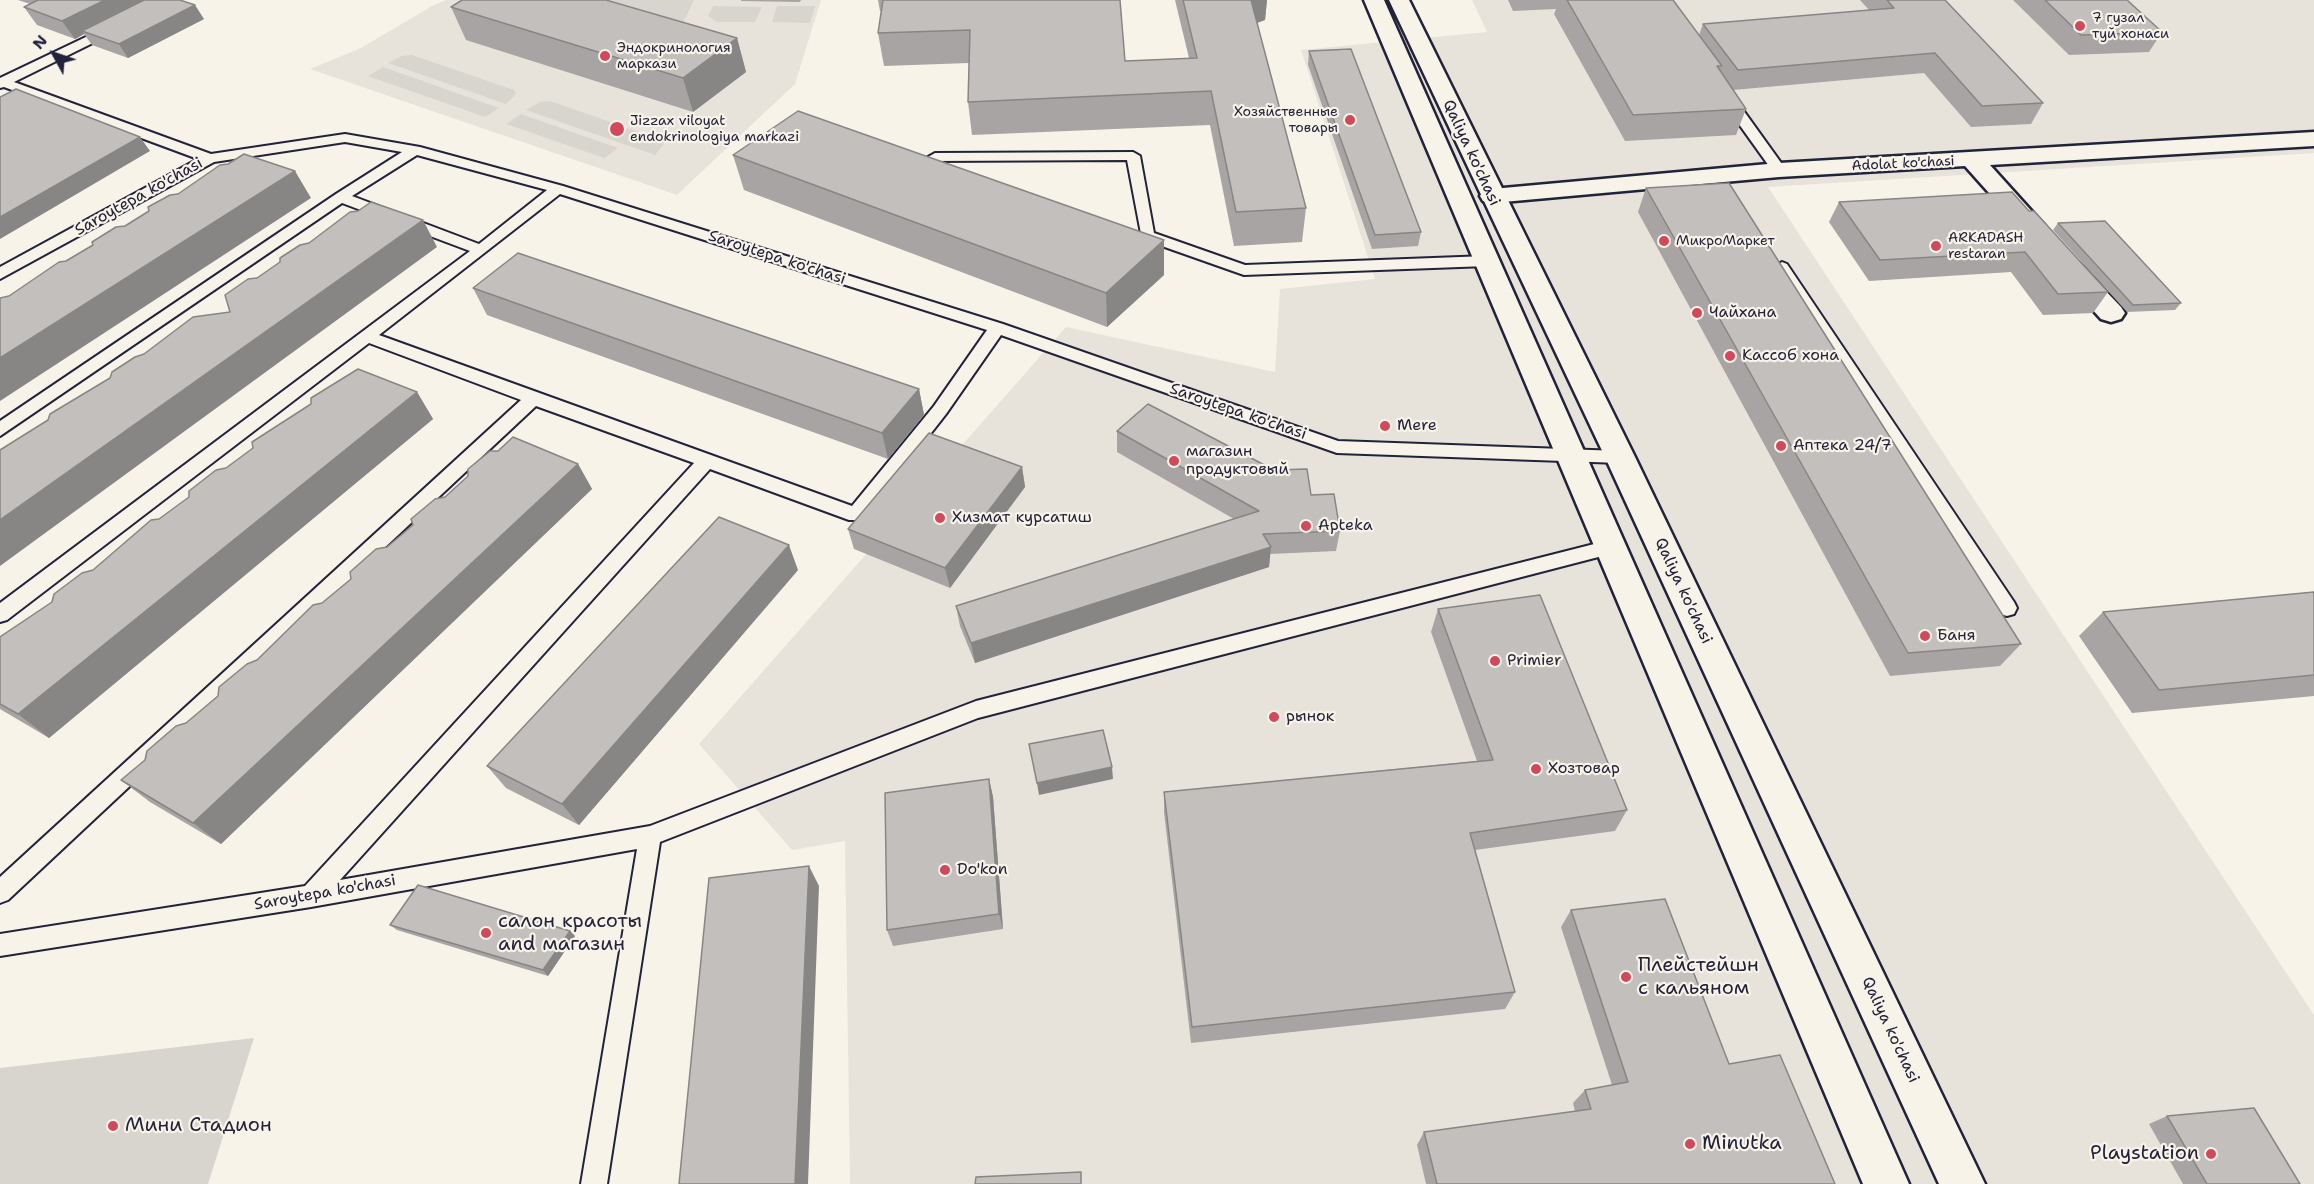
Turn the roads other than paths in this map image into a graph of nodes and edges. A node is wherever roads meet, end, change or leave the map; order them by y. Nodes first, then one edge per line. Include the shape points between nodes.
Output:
1 (1374, 0) edge
2 (1399, 0) edge
3 (127, 21) edge
4 (2, 83) edge
5 (1716, 83) edge
6 (2314, 139) edge
7 (415, 150) junction
8 (935, 157) edge
9 (210, 158) junction
10 (1972, 161) junction
11 (1779, 170) junction
12 (558, 189) junction
13 (1492, 196) junction
14 (341, 197) junction
15 (481, 250) junction
16 (1774, 255) edge
17 (1487, 261) junction
18 (0, 274) edge
19 (2111, 313) dead end
20 (997, 328) junction
21 (365, 336) junction
22 (532, 400) junction
23 (0, 430) edge
24 (1570, 453) junction
25 (1620, 457) junction
26 (708, 459) junction
27 (1610, 547) junction
28 (2007, 608) dead end
29 (0, 614) edge
30 (650, 836) junction
31 (0, 891) edge
32 (311, 896) junction
33 (0, 945) edge
34 (594, 1184) edge
35 (1886, 1184) edge
36 (1962, 1184) edge

1 - 17 main road, Qaliya ko'chasi
2 - 13 main road, Qaliya ko'chasi
3 - 4 lane
4 - 9 lane
5 - 11 lane
6 - 10 main road, Adolat ko'chasi
7 - 9 lane, Saroytepa ko'chasi via 345,138
7 - 12 lane, Saroytepa ko'chasi
7 - 14 lane
8 - 17 lane via 1133,156 1147,236 1244,270
9 - 18 lane, Saroytepa ko'chasi
10 - 11 main road, Adolat ko'chasi
10 - 19 main road
11 - 13 main road, Adolat ko'chasi via 1729,187
12 - 15 lane
12 - 20 lane, Saroytepa ko'chasi
13 - 25 main road, Qaliya ko'chasi
14 - 15 lane
14 - 23 lane
15 - 21 lane
16 - 28 lane
17 - 24 main road, Qaliya ko'chasi
20 - 24 lane, Saroytepa ko'chasi via 1337,447
20 - 26 lane via 940,410 856,515
21 - 22 lane
21 - 29 lane
22 - 26 lane
22 - 31 lane
24 - 25 lane, Saroytepa ko'chasi
24 - 27 main road, Qaliya ko'chasi
25 - 36 main road, Qaliya ko'chasi
26 - 32 lane
27 - 30 lane, Saroytepa ko'chasi via 976,710
27 - 35 main road, Qaliya ko'chasi
30 - 32 lane, Saroytepa ko'chasi
30 - 34 lane
32 - 33 lane, Saroytepa ko'chasi

